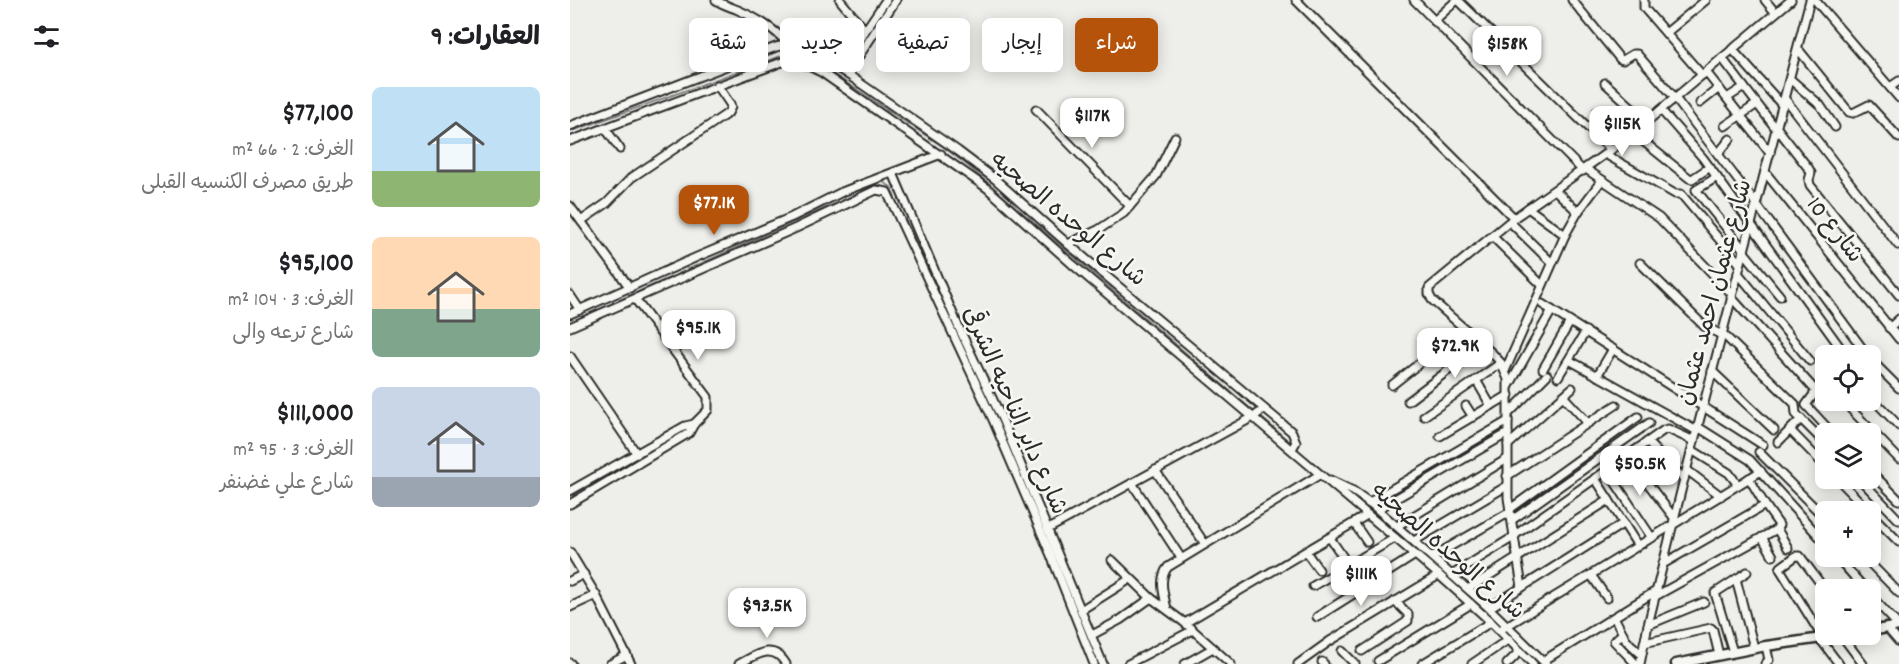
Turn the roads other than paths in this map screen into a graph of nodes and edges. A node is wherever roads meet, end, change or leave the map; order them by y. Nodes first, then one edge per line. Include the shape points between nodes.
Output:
1 (716, 0) edge
2 (840, 0) edge
3 (886, 0) edge
4 (896, 0) edge
5 (1296, 0) edge
6 (1414, 0) edge
7 (1572, 0) edge
8 (1644, 0) edge
9 (1706, 0) edge
10 (1765, 0) edge
11 (1791, 0) edge
12 (1813, 0) edge
13 (1455, 1) edge
14 (1775, 12) junction
15 (1434, 21) junction
16 (865, 30) joint
17 (1666, 33) junction
18 (780, 39) edge
19 (780, 47) edge
20 (1732, 49) junction
21 (1798, 49) junction
22 (1722, 58) junction
23 (780, 63) edge
24 (821, 72) edge
25 (844, 72) edge
26 (1704, 73) junction
27 (847, 74) junction
28 (1790, 79) junction
29 (1899, 81) edge
30 (1605, 83) dead end
31 (717, 85) junction
32 (1744, 87) junction
33 (1890, 87) junction
34 (1719, 88) junction
35 (858, 90) junction
36 (1675, 98) junction
37 (1727, 98) junction
38 (1899, 98) edge
39 (1700, 103) dead end
40 (1784, 103) junction
41 (1757, 104) junction
42 (1036, 109) dead end
43 (1661, 110) junction
44 (1597, 112) dead end
45 (1740, 114) junction
46 (1647, 121) junction
47 (572, 126) edge
48 (1725, 126) dead end
49 (1835, 127) dead end
50 (605, 128) junction
51 (1777, 129) junction
52 (1633, 133) junction
53 (1175, 137) dead end
54 (1899, 138) edge
55 (575, 139) edge
56 (1730, 139) dead end
57 (1625, 140) junction
58 (620, 149) dead end
59 (1608, 152) junction
60 (1770, 153) junction
61 (941, 154) junction
62 (1718, 154) junction
63 (954, 156) junction
64 (1710, 167) junction
65 (1584, 170) junction
66 (1765, 172) junction
67 (893, 173) junction
68 (1717, 177) junction
69 (1602, 180) junction
70 (868, 182) junction
71 (991, 184) junction
72 (1555, 190) junction
73 (873, 192) junction
74 (1756, 204) junction
75 (570, 206) edge
76 (1130, 206) junction
77 (1528, 208) junction
78 (1578, 212) junction
79 (1512, 220) junction
80 (581, 221) junction
81 (1751, 225) junction
82 (1565, 235) junction
83 (1492, 236) junction
84 (1068, 244) junction
85 (1898, 245) edge
86 (1744, 251) junction
87 (1552, 263) junction
88 (1640, 263) dead end
89 (1740, 264) junction
90 (1738, 273) junction
91 (1542, 285) junction
92 (630, 288) junction
93 (570, 295) edge
94 (1732, 295) junction
95 (1899, 295) edge
96 (1780, 296) dead end
97 (635, 299) junction
98 (1542, 304) dead end
99 (580, 310) junction
100 (1552, 310) junction
101 (570, 314) edge
102 (1899, 319) edge
103 (1570, 321) junction
104 (570, 327) edge
105 (1464, 328) junction
106 (1889, 328) junction
107 (1586, 331) junction
108 (1722, 334) junction
109 (1899, 339) edge
110 (1483, 344) junction
111 (1838, 345) edge
112 (1860, 345) edge
113 (1614, 349) junction
114 (570, 356) edge
115 (1569, 360) junction
116 (1810, 360) dead end
117 (1501, 363) junction
118 (1881, 369) edge
119 (1505, 370) junction
120 (1712, 371) junction
121 (1597, 376) junction
122 (1558, 377) dead end
123 (1476, 380) junction
124 (1392, 385) dead end
125 (1572, 388) dead end
126 (1899, 388) edge
127 (1815, 390) edge
128 (1509, 391) junction
129 (1815, 392) edge
130 (1563, 396) junction
131 (1408, 401) dead end
132 (1466, 405) dead end
133 (1616, 405) dead end
134 (1704, 405) junction
135 (1491, 406) junction
136 (1881, 407) edge
137 (1853, 411) edge
138 (1509, 412) junction
139 (1258, 414) junction
140 (1424, 416) dead end
141 (1473, 417) junction
142 (1638, 417) dead end
143 (1801, 419) junction
144 (1508, 422) junction
145 (1588, 423) junction
146 (1649, 423) dead end
147 (1822, 423) edge
148 (694, 424) junction
149 (1899, 426) edge
150 (1697, 429) junction
151 (1774, 430) dead end
152 (1790, 430) junction
153 (1508, 433) junction
154 (1815, 433) edge
155 (1440, 436) dead end
156 (1694, 441) junction
157 (1647, 442) junction
158 (1778, 442) dead end
159 (1508, 445) junction
160 (1292, 449) junction
161 (1692, 450) junction
162 (637, 454) junction
163 (1815, 455) edge
164 (1627, 456) junction
165 (1507, 459) junction
166 (1899, 459) edge
167 (1155, 470) junction
168 (1607, 470) junction
169 (1687, 470) junction
170 (1761, 471) junction
171 (1319, 475) junction
172 (1507, 476) junction
173 (1595, 478) junction
174 (1749, 478) junction
175 (1684, 479) junction
176 (1881, 482) edge
177 (1132, 483) junction
178 (1738, 485) junction
179 (1507, 486) junction
180 (1848, 489) edge
181 (1869, 489) edge
182 (570, 492) edge
183 (1721, 496) junction
184 (1609, 500) junction
185 (1899, 500) edge
186 (1859, 501) edge
187 (1369, 502) junction
188 (570, 504) edge
189 (1765, 505) junction
190 (1815, 507) edge
191 (1359, 508) junction
192 (1378, 509) junction
193 (1510, 510) junction
194 (1367, 515) junction
195 (1512, 520) junction
196 (1899, 520) edge
197 (1674, 522) junction
198 (1354, 523) junction
199 (1623, 523) junction
200 (1881, 523) edge
201 (1397, 526) junction
202 (1048, 529) junction
203 (1777, 529) junction
204 (1815, 532) edge
205 (1515, 535) junction
206 (1761, 537) junction
207 (1330, 538) junction
208 (1395, 538) junction
209 (1652, 538) junction
210 (1414, 541) junction
211 (1367, 542) dead end
212 (1899, 542) edge
213 (1204, 544) junction
214 (1638, 546) junction
215 (1788, 548) dead end
216 (570, 552) edge
217 (1306, 552) junction
218 (1415, 555) junction
219 (1773, 556) dead end
220 (1344, 557) dead end
221 (1518, 557) junction
222 (1181, 558) junction
223 (1112, 560) dead end
224 (1435, 560) junction
225 (1663, 564) junction
226 (1846, 567) edge
227 (1874, 567) edge
228 (1319, 570) dead end
229 (1432, 570) junction
230 (1748, 572) dead end
231 (584, 574) junction
232 (1439, 575) junction
233 (1452, 575) junction
234 (1591, 575) junction
235 (1130, 579) junction
236 (1736, 579) junction
237 (1817, 579) edge
238 (1856, 579) edge
239 (570, 581) edge
240 (1313, 586) dead end
241 (1522, 587) junction
242 (1468, 589) junction
243 (1899, 593) edge
244 (1655, 594) junction
245 (596, 595) junction
246 (1151, 598) junction
247 (1607, 598) dead end
248 (1395, 601) junction
249 (1704, 602) dead end
250 (1471, 604) junction
251 (1881, 607) edge
252 (570, 608) edge
253 (1489, 608) junction
254 (1167, 609) junction
255 (1081, 610) junction
256 (1317, 617) dead end
257 (1614, 617) junction
258 (1491, 622) junction
259 (1185, 623) junction
260 (1648, 625) junction
261 (1507, 626) junction
262 (1899, 626) edge
263 (1815, 628) edge
264 (1887, 628) junction
265 (1881, 629) edge
266 (1193, 630) junction
267 (1500, 630) junction
268 (1622, 634) junction
269 (1092, 635) junction
270 (1509, 639) junction
271 (1815, 639) edge
272 (1899, 642) edge
273 (1644, 643) junction
274 (1826, 645) edge
275 (1852, 645) edge
276 (1766, 646) junction
277 (1213, 648) junction
278 (1754, 648) junction
279 (1342, 651) dead end
280 (1362, 651) dead end
281 (1520, 651) junction
282 (1733, 652) junction
283 (1641, 654) junction
284 (1719, 655) junction
285 (627, 656) junction
286 (1378, 661) dead end
287 (1545, 662) edge
288 (610, 664) edge
289 (631, 664) edge
290 (739, 664) edge
291 (786, 664) edge
292 (1094, 664) edge
293 (1103, 664) edge
294 (1128, 664) edge
295 (1185, 664) edge
296 (1230, 664) edge
297 (1298, 664) edge
298 (1355, 664) edge
299 (1422, 664) edge
300 (1472, 664) edge
301 (1507, 664) edge
302 (1533, 664) edge
303 (1638, 664) edge
304 (1676, 664) edge
305 (1766, 664) edge
306 (1839, 664) edge
307 (1863, 664) edge

1 - 18 street, شارع الوحده الصحيه via 756,20
2 - 16 street
3 - 16 street
4 - 27 street
5 - 79 street
6 - 15 street
7 - 36 street via 1620,59 1637,54
8 - 17 street via 1644,8
9 - 17 street
10 - 14 street
11 - 14 street
12 - 21 street, شارع عثمان احمد عثمان
12 - 33 street
13 - 15 street
13 - 59 street
14 - 20 street
15 - 65 street
17 - 26 street
19 - 47 street
20 - 22 street
20 - 40 street
21 - 28 street, شارع عثمان احمد عثمان
21 - 54 street via 1849,112 1870,105
22 - 26 street
22 - 32 street
23 - 31 street
24 - 35 street, شارع الوحده الصحيه
25 - 27 street, شارع الوحده الصحيه
26 - 34 street
26 - 36 street
27 - 35 street, شارع الوحده الصحيه
28 - 40 street, شارع عثمان احمد عثمان
28 - 49 street via 1816,100
29 - 33 street
30 - 46 street
31 - 50 street
31 - 80 street via 730,104 728,113 631,178 607,203
32 - 37 street
32 - 41 street
33 - 38 street
34 - 37 street
34 - 39 street
35 - 61 street, شارع الوحده الصحيه
35 - 63 street, شارع الوحده الصحيه
36 - 43 street
36 - 62 street
37 - 45 street
40 - 51 street, شارع عثمان احمد عثمان
40 - 85 street
41 - 45 street
41 - 51 street
42 - 76 street
43 - 46 street
43 - 64 street
44 - 57 street
45 - 48 street
45 - 60 street
46 - 52 street
47 - 55 street
50 - 55 street
50 - 58 street
51 - 60 street, شارع عثمان احمد عثمان
51 - 95 street via 1811,173 1810,185
52 - 57 street
52 - 64 street via 1689,178
53 - 76 street via 1156,176
56 - 62 street
57 - 59 street
59 - 65 street
59 - 89 street via 1675,194 1682,194
60 - 66 street, شارع عثمان احمد عثمان
61 - 63 street, شارع الوحده الصحيه
61 - 67 street
62 - 74 street
63 - 71 street, شارع الوحده الصحيه
63 - 71 street, شارع الوحده الصحيه
64 - 68 street
65 - 69 street
65 - 72 street
66 - 74 street, شارع عثمان احمد عثمان
66 - 106 street, شارع 10
67 - 70 street
67 - 202 street, شارع داير الناحيه الشرقى
68 - 81 street
68 - 86 street via 1696,191
69 - 78 street
69 - 94 street via 1659,218
70 - 73 street
70 - 92 street
71 - 84 street, شارع الوحده الصحيه
71 - 139 street, شارع الوحده الصحيه via 1072,264
72 - 77 street
72 - 78 street
73 - 97 street
73 - 292 street, شارع داير الناحيه الشرقى via 880,190 890,195 999,433
74 - 81 street, شارع عثمان احمد عثمان
74 - 112 street
75 - 80 street
76 - 84 street via 1105,226
77 - 79 street
77 - 82 street
78 - 82 street
79 - 83 street
79 - 87 street
80 - 92 street
81 - 86 street, شارع عثمان احمد عثمان
81 - 111 street
82 - 87 street
83 - 91 street
83 - 105 street via 1428,291
84 - 139 street, شارع الوحده الصحيه
86 - 89 street, شارع عثمان احمد عثمان
86 - 96 street
87 - 91 street
88 - 108 street via 1704,326
89 - 90 street, شارع عثمان احمد عثمان
90 - 94 street, شارع عثمان احمد عثمان
90 - 116 street
91 - 119 street
92 - 99 street
93 - 99 street
94 - 108 street, شارع عثمان احمد عثمان
94 - 127 street
97 - 104 street
97 - 148 street via 708,397 705,416
98 - 100 street
99 - 101 street
100 - 103 street
100 - 128 street
102 - 106 street
103 - 107 street
103 - 138 street via 1545,372
105 - 110 street
105 - 124 street
106 - 109 street, شارع 10
107 - 113 street
107 - 115 street
108 - 120 street, شارع عثمان احمد عثمان
108 - 143 street via 1795,404
110 - 117 street
110 - 131 street
113 - 121 street
113 - 134 street
114 - 162 street
115 - 121 street
115 - 122 street
117 - 119 street
117 - 123 street
118 - 126 street
119 - 128 street
120 - 134 street, شارع عثمان احمد عثمان
120 - 151 street
121 - 150 street
123 - 135 street
123 - 140 street
125 - 130 street
128 - 135 street
128 - 138 street
129 - 147 street via 1806,403
130 - 145 street
130 - 159 street
132 - 141 street
133 - 145 street
134 - 150 street, شارع عثمان احمد عثمان
134 - 190 street via 1761,448
135 - 141 street
136 - 149 street
137 - 166 street
138 - 144 street
139 - 160 street, شارع الوحده الصحيه
139 - 160 street, شارع الوحده الصحيه via 1292,432 1296,442
139 - 167 street
141 - 155 street
142 - 193 street
143 - 152 street
143 - 154 street
144 - 153 street
144 - 187 street
145 - 172 street
146 - 195 street
148 - 162 street
148 - 188 street via 689,433
150 - 156 street, شارع عثمان احمد عثمان
150 - 170 street via 1750,460
152 - 158 street
152 - 163 street
153 - 159 street
153 - 192 street
156 - 157 street via 1668,429
156 - 161 street, شارع عثمان احمد عثمان
157 - 164 street
157 - 175 street
159 - 165 street
160 - 171 street, شارع الوحده الصحيه
161 - 169 street, شارع عثمان احمد عثمان
161 - 178 street via 1729,473
162 - 182 street
164 - 168 street
164 - 197 street
165 - 172 street
165 - 201 street
167 - 177 street
167 - 213 street
168 - 173 street
168 - 209 street
169 - 175 street, شارع عثمان احمد عثمان
169 - 183 street
170 - 174 street
170 - 204 street
171 - 187 street, شارع الوحده الصحيه
171 - 191 street, شارع الوحده الصحيه
171 - 213 street
172 - 179 street
173 - 184 street
173 - 205 street
174 - 178 street
174 - 189 street
175 - 197 street, شارع عثمان احمد عثمان
176 - 185 street
177 - 202 street
177 - 222 street
178 - 183 street
179 - 193 street
179 - 210 street
180 - 186 street
181 - 196 street
183 - 197 street
184 - 199 street
184 - 221 street
187 - 191 street
187 - 192 street, شارع الوحده الصحيه
189 - 203 street via 1779,525
189 - 225 street
191 - 194 street, شارع الوحده الصحيه
192 - 201 street, شارع الوحده الصحيه
193 - 195 street
193 - 224 street
194 - 198 street
194 - 208 street, شارع الوحده الصحيه
195 - 205 street
197 - 209 street
197 - 225 street, شارع عثمان احمد عثمان
198 - 207 street
198 - 211 street
199 - 214 street
199 - 241 street
200 - 212 street
201 - 210 street, شارع الوحده الصحيه
202 - 255 street, شارع داير الناحيه الشرقى
203 - 206 street
203 - 215 street
205 - 221 street
205 - 233 street
206 - 219 street
206 - 244 street
207 - 217 street
207 - 220 street
208 - 218 street, شارع الوحده الصحيه
208 - 240 street
209 - 214 street
210 - 224 street, شارع الوحده الصحيه
213 - 222 street
214 - 234 street
216 - 231 street
217 - 228 street
217 - 259 street
218 - 229 street, شارع الوحده الصحيه
218 - 256 street
221 - 241 street
221 - 242 street
222 - 254 street via 1162,576
223 - 235 street
224 - 229 street
224 - 233 street, شارع الوحده الصحيه
225 - 244 street, شارع عثمان احمد عثمان
226 - 238 street
227 - 243 street
229 - 232 street, شارع الوحده الصحيه
230 - 236 street
231 - 239 street
231 - 245 street
232 - 248 street
232 - 250 street, شارع الوحده الصحيه
233 - 242 street, شارع الوحده الصحيه
234 - 247 street
234 - 261 street
235 - 246 street
235 - 255 street
236 - 278 street
236 - 282 street via 1715,594
237 - 263 street via 1801,557 1796,556 1780,569
241 - 253 street
242 - 253 street, شارع الوحده الصحيه
244 - 257 street
244 - 260 street, شارع عثمان احمد عثمان
245 - 252 street
245 - 285 street
246 - 254 street
246 - 269 street
248 - 280 street via 1408,614 1408,621
248 - 297 street
249 - 260 street
250 - 258 street, شارع الوحده الصحيه
250 - 286 street
251 - 262 street
253 - 261 street, شارع الوحده الصحيه
254 - 259 street
255 - 269 street, شارع داير الناحيه الشرقى
257 - 268 street
257 - 287 street
258 - 267 street, شارع الوحده الصحيه
258 - 299 street
259 - 266 street
260 - 273 street, شارع عثمان احمد عثمان
261 - 267 street
261 - 287 street, شارع الوحده الصحيه
262 - 264 main road
264 - 265 main road
264 - 272 street
266 - 277 street
266 - 294 street
267 - 270 street, شارع الوحده الصحيه
268 - 283 street
268 - 303 street via 1614,641
269 - 293 street, شارع داير الناحيه الشرقى
270 - 281 street, شارع الوحده الصحيه
270 - 300 street
271 - 276 main road
273 - 283 street, شارع عثمان احمد عثمان
273 - 284 street via 1711,628
274 - 306 street
275 - 307 street
276 - 278 main road
276 - 305 street
277 - 295 street
277 - 296 street
278 - 282 main road
279 - 298 street
281 - 301 street
281 - 302 street, شارع الوحده الصحيه
282 - 284 main road
283 - 303 street, شارع عثمان احمد عثمان
284 - 304 main road
285 - 288 street
285 - 289 street
290 - 291 street via 769,651 781,656

